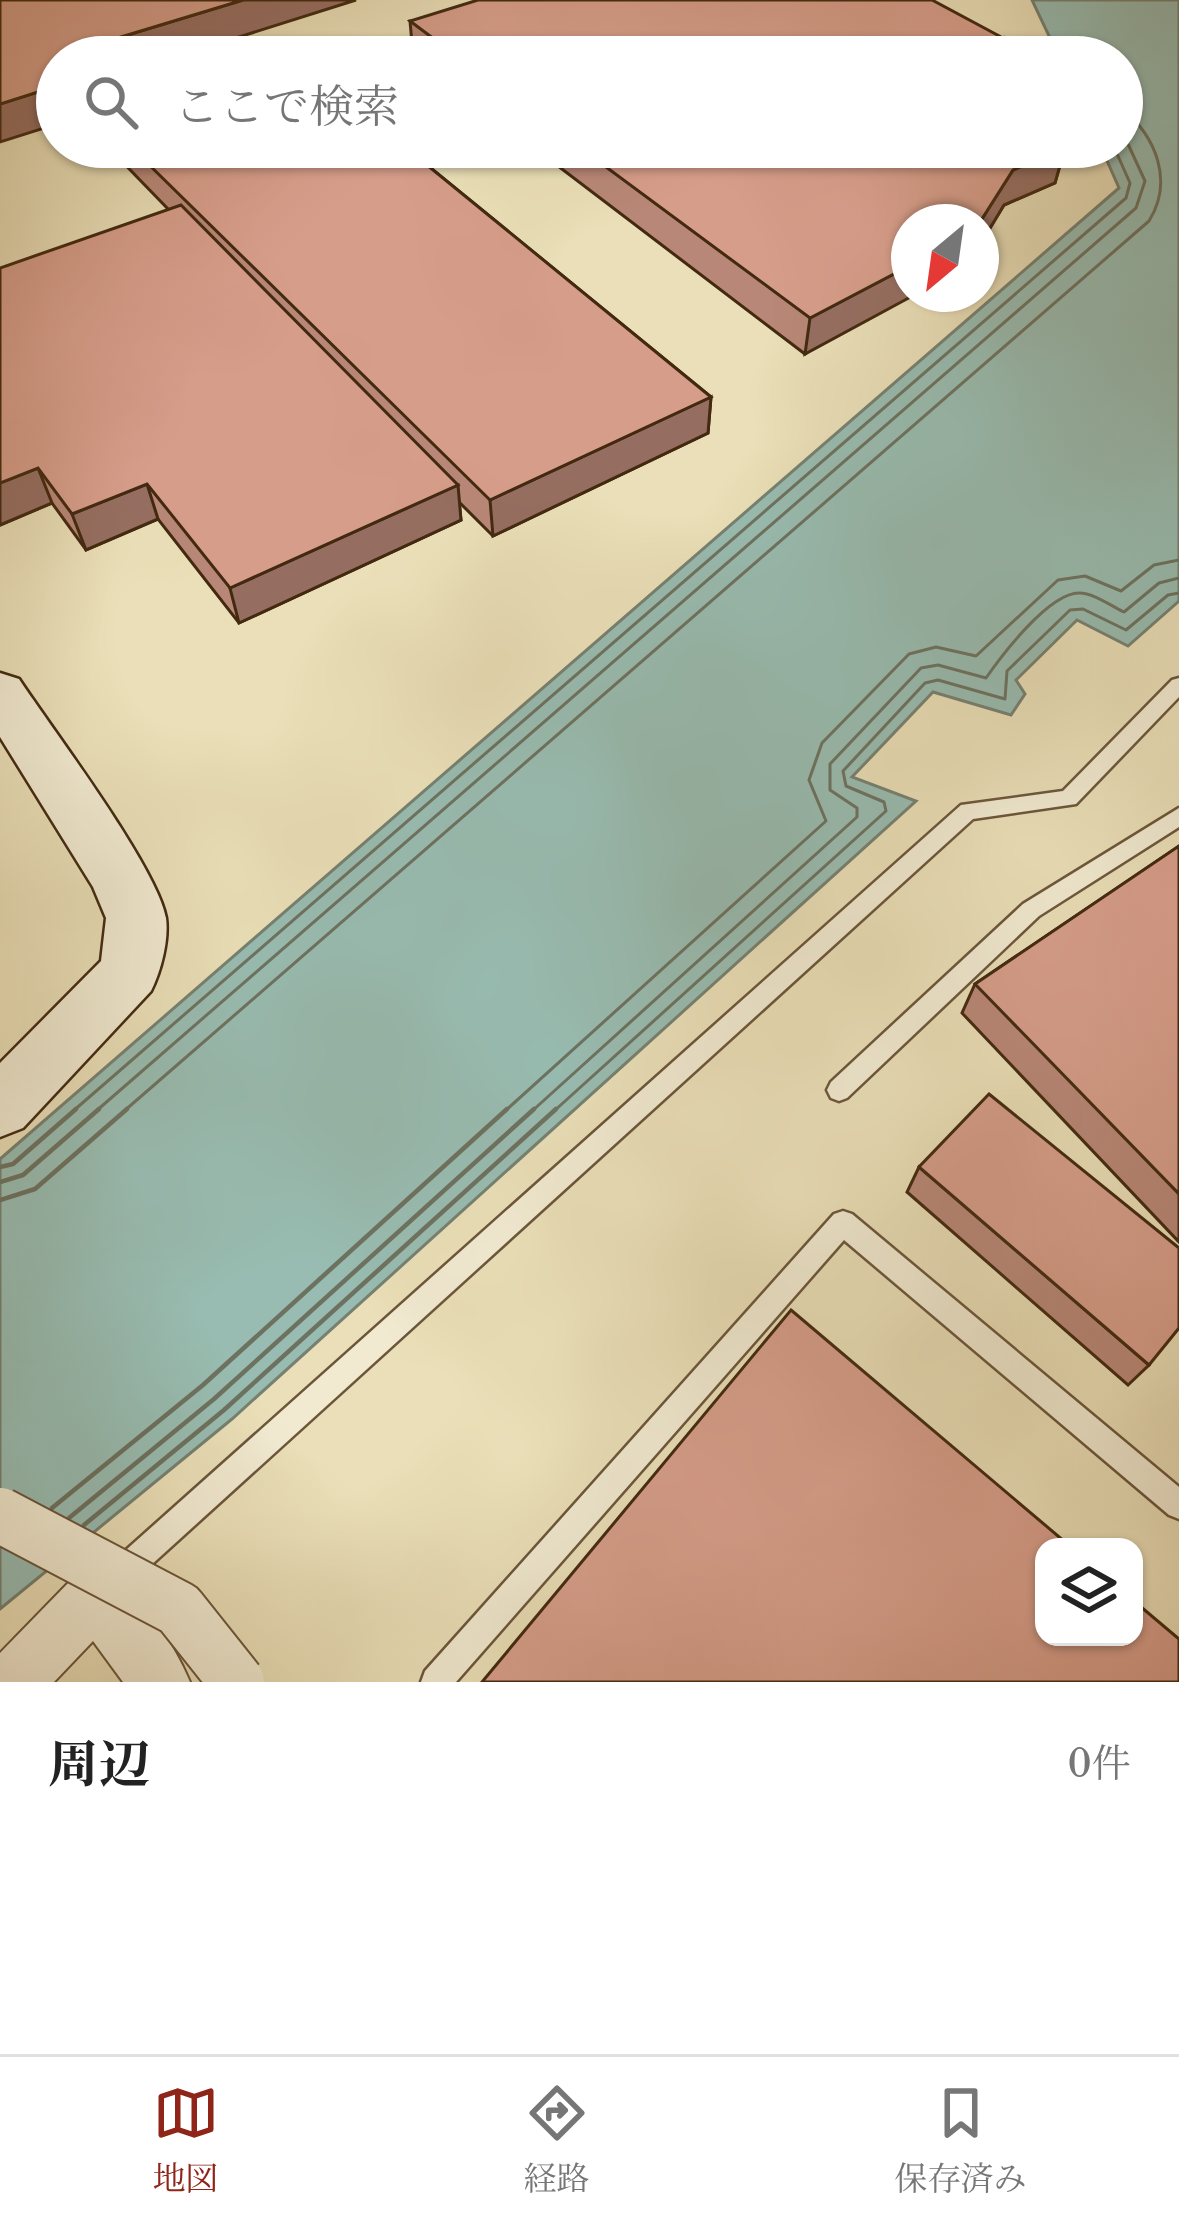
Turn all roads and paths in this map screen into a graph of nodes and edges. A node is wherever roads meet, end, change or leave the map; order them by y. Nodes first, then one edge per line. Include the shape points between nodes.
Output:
1 (1179, 685) edge
2 (0, 693) edge
3 (1179, 816) edge
4 (839, 1090) dead end
5 (0, 1107) edge
6 (1179, 1505) edge
7 (0, 1515) edge
8 (95, 1596) junction
9 (13, 1682) edge
10 (160, 1682) edge
11 (237, 1682) edge
12 (436, 1682) edge

1 - 8 lane via 1069,798 968,811
2 - 5 street via 136,918 130,972
3 - 4 lane via 1030,910
6 - 12 lane via 843,1223
7 - 11 street, bridge via 179,1609
8 - 9 street
8 - 10 street

